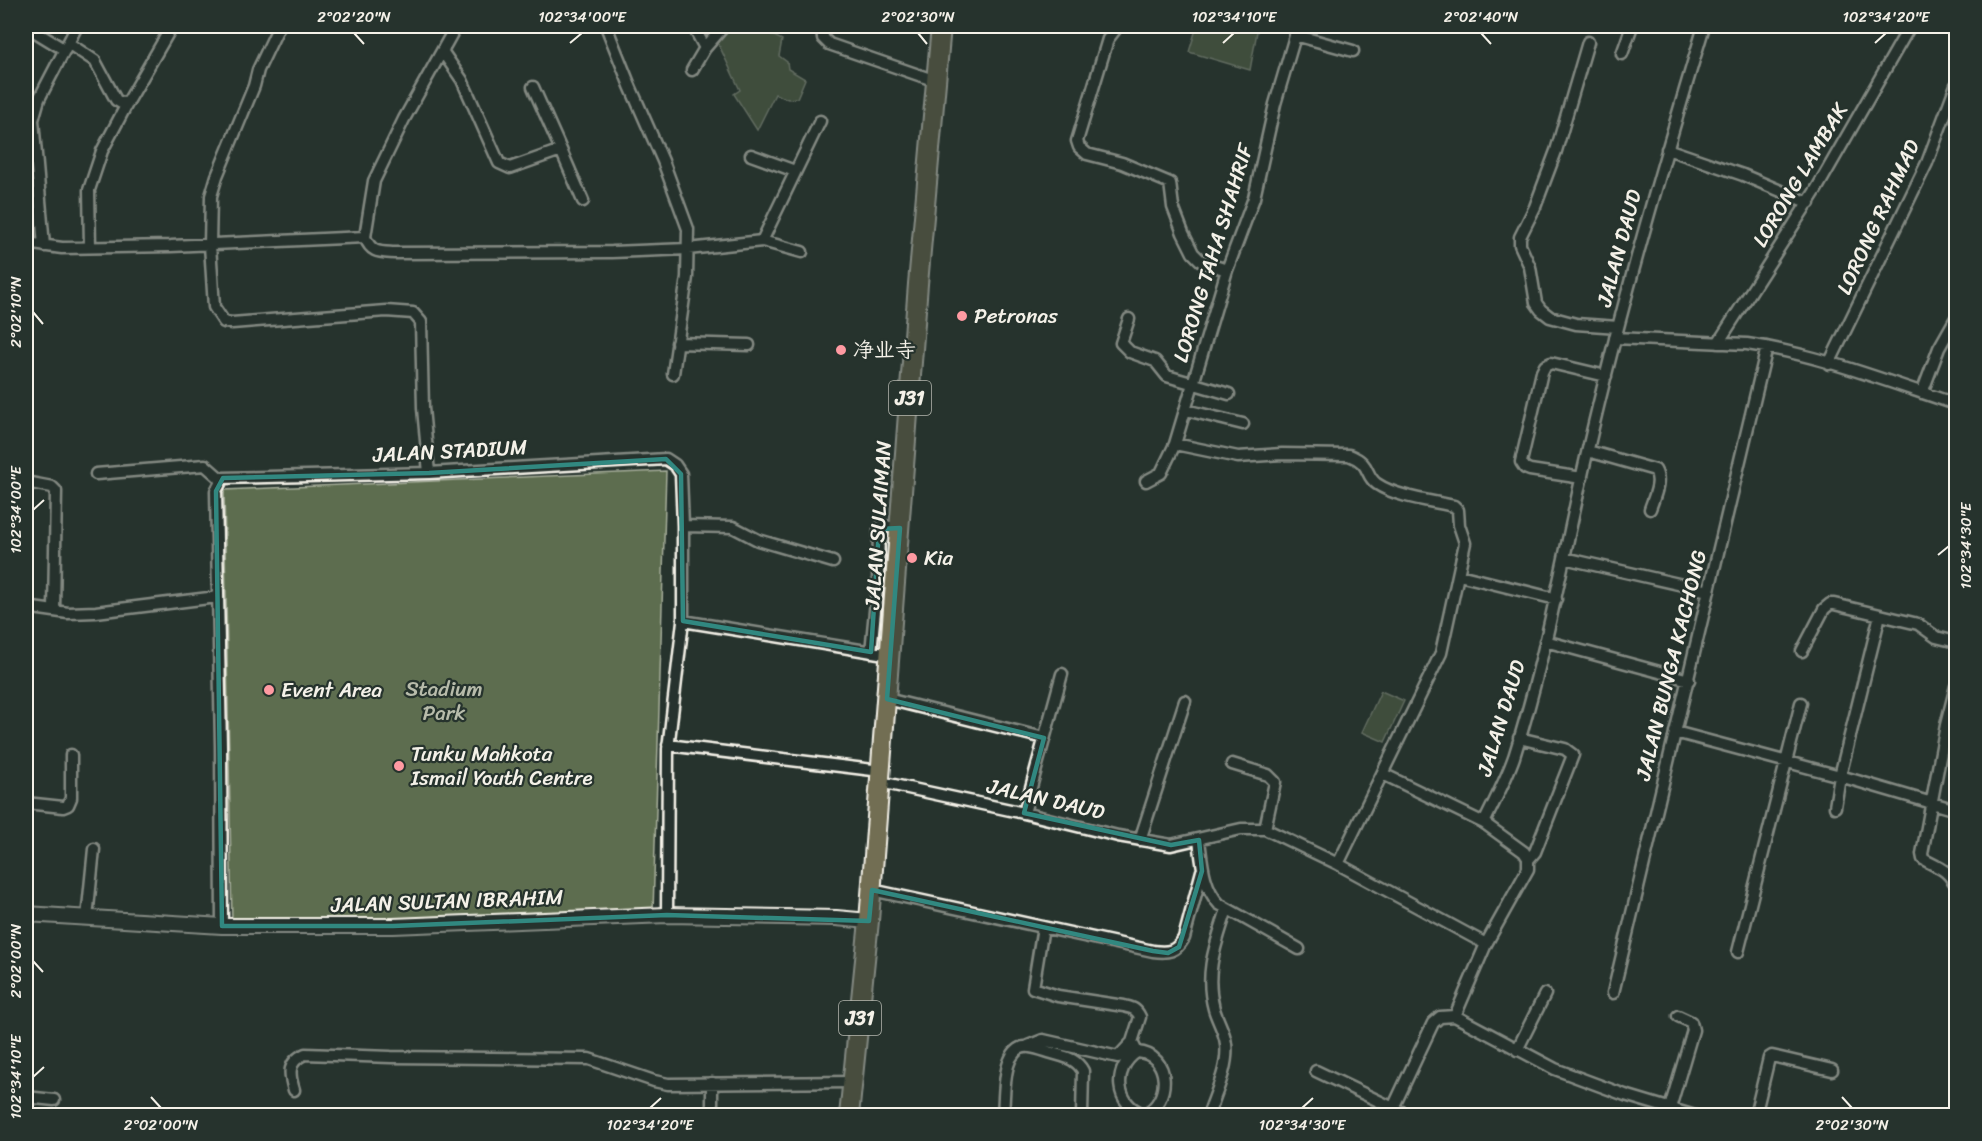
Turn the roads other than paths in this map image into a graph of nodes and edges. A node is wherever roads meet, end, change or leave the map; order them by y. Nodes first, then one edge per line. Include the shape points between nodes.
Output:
1 (32, 26) edge
2 (77, 26) edge
3 (172, 26) edge
4 (279, 26) edge
5 (456, 26) edge
6 (606, 26) edge
7 (693, 26) edge
8 (724, 26) edge
9 (822, 26) edge
10 (941, 26) edge
11 (1118, 26) edge
12 (1632, 26) edge
13 (1704, 26) edge
14 (1910, 26) edge
15 (1296, 30) edge
16 (1588, 42) dead end
17 (66, 46) junction
18 (705, 48) junction
19 (442, 51) junction
20 (1353, 51) dead end
21 (1622, 54) dead end
22 (692, 70) dead end
23 (936, 81) junction
24 (1956, 85) edge
25 (532, 87) dead end
26 (128, 102) junction
27 (29, 120) edge
28 (819, 121) dead end
29 (1667, 149) junction
30 (561, 150) junction
31 (751, 155) dead end
32 (795, 171) junction
33 (583, 201) dead end
34 (1809, 203) junction
35 (366, 233) junction
36 (762, 241) junction
37 (26, 243) edge
38 (210, 245) junction
39 (44, 246) junction
40 (90, 248) junction
41 (688, 249) junction
42 (802, 252) dead end
43 (1227, 270) junction
44 (1956, 318) edge
45 (1129, 319) dead end
46 (1618, 327) junction
47 (1615, 338) junction
48 (677, 343) junction
49 (1718, 343) junction
50 (749, 345) dead end
51 (1767, 346) junction
52 (1829, 364) junction
53 (673, 374) dead end
54 (1606, 376) junction
55 (1194, 385) junction
56 (1922, 393) junction
57 (1229, 394) dead end
58 (1956, 404) edge
59 (1186, 410) junction
60 (1244, 424) dead end
61 (1175, 444) junction
62 (1588, 451) junction
63 (429, 473) junction
64 (96, 474) dead end
65 (1582, 478) junction
66 (222, 480) junction
67 (1146, 481) dead end
68 (26, 482) edge
69 (1650, 509) dead end
70 (683, 526) junction
71 (1564, 558) junction
72 (833, 562) dead end
73 (1459, 575) junction
74 (887, 582) junction
75 (1709, 591) junction
76 (217, 597) junction
77 (1556, 599) junction
78 (26, 607) edge
79 (54, 611) junction
80 (1880, 615) junction
81 (683, 621) junction
82 (1545, 641) junction
83 (1956, 642) edge
84 (1802, 651) dead end
85 (871, 652) junction
86 (891, 655) junction
87 (1062, 674) dead end
88 (1689, 680) junction
89 (1956, 686) edge
90 (887, 699) junction
91 (1185, 701) dead end
92 (1800, 703) dead end
93 (1675, 732) junction
94 (1044, 738) junction
95 (1519, 738) junction
96 (668, 745) junction
97 (71, 755) dead end
98 (1786, 761) junction
99 (1232, 764) dead end
100 (1383, 774) junction
101 (1840, 776) junction
102 (881, 777) junction
103 (26, 803) edge
104 (1932, 803) junction
105 (1835, 807) dead end
106 (1956, 810) edge
107 (1024, 813) junction
108 (1484, 823) junction
109 (1265, 829) junction
110 (1140, 840) junction
111 (1199, 840) junction
112 (94, 849) dead end
113 (1528, 860) junction
114 (1338, 864) junction
115 (1202, 871) junction
116 (1956, 885) edge
117 (872, 890) junction
118 (1227, 909) junction
119 (26, 914) edge
120 (667, 915) junction
121 (87, 918) junction
122 (869, 921) junction
123 (222, 926) junction
124 (1043, 927) junction
125 (1486, 944) junction
126 (1299, 949) dead end
127 (1738, 952) dead end
128 (1613, 993) dead end
129 (1545, 994) dead end
130 (1455, 1016) junction
131 (1678, 1016) dead end
132 (1029, 1046) junction
133 (1135, 1047) junction
134 (1516, 1050) junction
135 (1316, 1071) dead end
136 (1832, 1071) dead end
137 (853, 1082) junction
138 (712, 1083) junction
139 (294, 1090) dead end
140 (26, 1097) edge
141 (54, 1100) dead end
142 (1392, 1108) junction
143 (1670, 1108) junction
144 (712, 1116) edge
145 (849, 1116) edge
146 (1003, 1116) edge
147 (1082, 1116) edge
148 (1208, 1116) edge
149 (1410, 1116) edge
150 (1695, 1116) edge
151 (1755, 1116) edge

1 - 17 street via 34,31
2 - 17 street
3 - 26 street
4 - 38 street via 217,176 210,205
5 - 19 street
6 - 41 street via 682,210
7 - 18 street
8 - 18 street
9 - 23 street via 823,39 829,44
10 - 23 main road, JALAN SULAIMAN / J31
11 - 43 street via 1108,39 1078,147 1087,154 1122,163 1170,183 1177,218 1193,254 1202,262
12 - 21 street
13 - 29 street, JALAN DAUD
14 - 34 street, LORONG LAMBAK
15 - 20 street
15 - 43 street, LORONG TAHA SHAHRIF via 1254,198
16 - 46 street via 1556,151 1520,245 1541,310 1550,317 1576,324
17 - 26 street via 95,62 116,100
17 - 27 street
18 - 22 street
19 - 30 street via 465,86 499,162 510,168
19 - 35 street via 374,180
23 - 74 main road, JALAN SULAIMAN / J31 via 900,528
24 - 52 street, LORONG RAHMAD via 1927,163
25 - 30 street
26 - 40 street via 102,151 89,190
27 - 39 street
28 - 32 street
29 - 34 street
29 - 46 street, JALAN DAUD
30 - 33 street
31 - 32 street
32 - 36 street
34 - 49 street, LORONG LAMBAK
35 - 38 street
35 - 41 street via 369,246 394,253
36 - 41 street
36 - 42 street
37 - 39 street
38 - 40 street
38 - 63 street via 214,307 224,322 386,311 418,316
39 - 40 street
41 - 48 street
43 - 55 street, LORONG TAHA SHAHRIF
44 - 56 street via 1939,348
45 - 55 street via 1121,343 1126,349 1155,361 1167,376
46 - 47 street, JALAN DAUD
47 - 49 street
47 - 54 street, JALAN DAUD
48 - 50 street
48 - 53 street
49 - 51 street
51 - 52 street
51 - 75 street, JALAN BUNGA KACHONG
52 - 56 street
54 - 62 street, JALAN DAUD
54 - 65 street via 1551,363 1545,366 1521,462 1530,470
55 - 57 street
55 - 59 street, LORONG TAHA SHAHRIF
56 - 58 street
59 - 60 street
59 - 61 street, LORONG TAHA SHAHRIF
61 - 67 street, LORONG TAHA SHAHRIF via 1161,473
61 - 73 street via 1238,457 1338,454 1358,458 1374,483 1458,510 1465,543
62 - 65 street, JALAN DAUD
62 - 69 street via 1656,470 1659,484
63 - 66 street, JALAN STADIUM
63 - 70 street, JALAN STADIUM via 666,459 681,474
64 - 66 street via 205,465
65 - 71 street, JALAN DAUD
66 - 76 street via 216,491
68 - 79 street via 56,491
70 - 72 street via 733,527 758,540
70 - 81 street, JALAN STADIUM
71 - 75 street
71 - 77 street, JALAN DAUD
73 - 77 street
73 - 100 street via 1442,653
74 - 85 street
74 - 86 main road, JALAN SULAIMAN / J31
75 - 88 street, JALAN BUNGA KACHONG
76 - 79 street via 96,612
76 - 123 street
77 - 82 street, JALAN DAUD
78 - 79 street
80 - 83 street via 1918,624 1936,637
80 - 84 street via 1830,604
80 - 101 street
81 - 85 street
81 - 96 street, JALAN STADIUM
82 - 88 street
82 - 95 street, JALAN DAUD
85 - 86 street
86 - 90 main road, JALAN SULAIMAN / J31
87 - 94 street
88 - 93 street, JALAN BUNGA KACHONG
89 - 104 street
90 - 94 street
90 - 102 main road, JALAN SULAIMAN / J31
91 - 110 street
92 - 98 street
93 - 98 street
93 - 128 street, JALAN BUNGA KACHONG
94 - 107 street
95 - 108 street, JALAN DAUD
95 - 113 street via 1565,749 1573,755 1535,852
96 - 102 street, JALAN DAUD
96 - 120 street, JALAN STADIUM
97 - 103 street via 68,805
98 - 101 street
98 - 127 street
99 - 109 street via 1268,775 1275,782
100 - 108 street
100 - 114 street
101 - 104 street
101 - 105 street
102 - 107 street, JALAN DAUD
102 - 117 main road, JALAN SULAIMAN / J31
104 - 106 street
104 - 116 street via 1923,859 1950,874
107 - 110 street, JALAN DAUD
108 - 113 street via 1518,846
109 - 111 street, JALAN DAUD via 1241,829
109 - 114 street, JALAN DAUD
110 - 111 street, JALAN DAUD via 1171,846
111 - 115 street
112 - 121 street
113 - 125 street via 1528,869
114 - 125 street, JALAN DAUD
115 - 118 street via 1212,897
115 - 124 street via 1184,938 1168,953
117 - 122 main road, JALAN SULAIMAN / J31
117 - 124 street
118 - 126 street
118 - 148 street via 1209,968 1214,1009 1227,1043
119 - 121 street, JALAN SULTAN IBRAHIM
120 - 122 street, JALAN SULTAN IBRAHIM
120 - 123 street, JALAN SULTAN IBRAHIM via 393,926
121 - 123 street, JALAN SULTAN IBRAHIM
122 - 137 main road, J31
124 - 133 street via 1033,988 1058,996 1135,1008 1140,1017
125 - 130 street
129 - 134 street
130 - 134 street
130 - 142 street via 1440,1017 1433,1023
131 - 143 street via 1691,1022 1693,1030
132 - 133 street via 1043,1040 1118,1057
132 - 146 street via 1013,1052 1008,1060
132 - 147 street via 1074,1059 1080,1065
133 - 133 street via 1156,1059 1164,1078 1160,1097 1144,1114 1126,1105 1121,1095 1120,1080
134 - 143 street via 1586,1082
135 - 142 street
136 - 151 street via 1772,1056
137 - 138 street
137 - 145 main road, J31
138 - 139 street via 660,1083 589,1059 305,1054 290,1066
138 - 144 street
140 - 141 street
142 - 149 street
143 - 150 street

